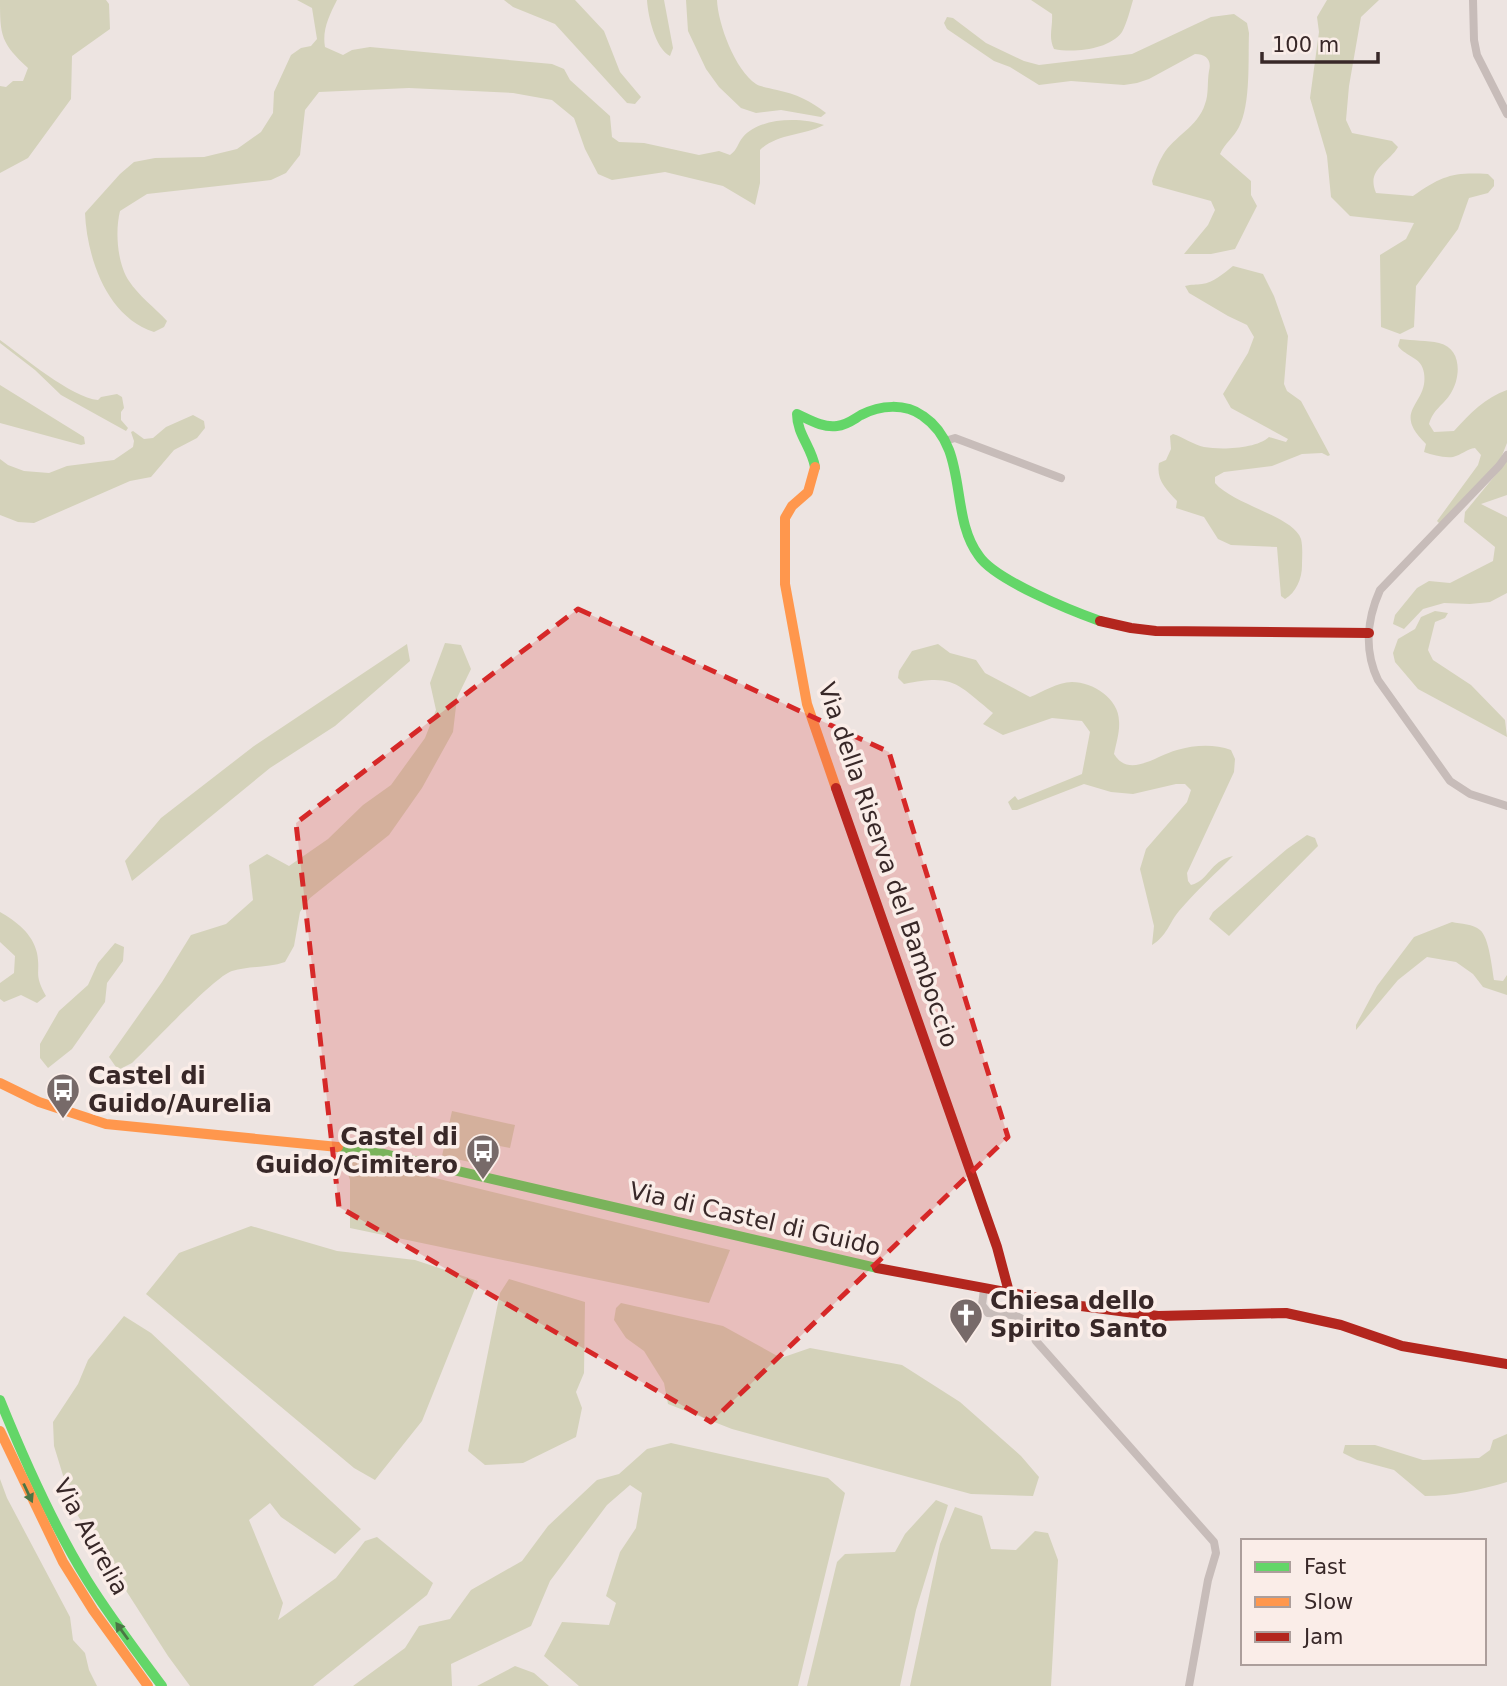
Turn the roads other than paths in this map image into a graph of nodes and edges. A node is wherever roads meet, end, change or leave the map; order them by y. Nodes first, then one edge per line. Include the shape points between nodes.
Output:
1 (1473, 0) edge
2 (1507, 114) edge
3 (945, 441) junction
4 (1507, 454) edge
5 (1061, 478) dead end
6 (1368, 633) junction
7 (1507, 806) edge
8 (0, 1083) edge
9 (984, 1289) junction
10 (1009, 1292) junction
11 (1507, 1364) edge
12 (0, 1400) edge
13 (0, 1431) edge
14 (148, 1686) edge
15 (162, 1686) edge
16 (1189, 1686) edge

1 - 2 street via 1477,55
3 - 5 street via 955,438
3 - 6 main road via 975,551 993,570 1028,589 1126,628
3 - 10 main road, Via della Riserva del Bamboccio via 930,422 901,407 873,409 835,426 797,414 797,425 815,467 808,492 785,518 785,584 807,704
4 - 6 street via 1380,590
6 - 7 street via 1378,680 1442,771 1463,790
8 - 9 main road, Via di Castel di Guido via 39,1102 106,1124 380,1153
9 - 10 main road, Via di Castel di Guido
9 - 16 street via 982,1305 988,1313 1027,1320 1036,1341 1215,1544
10 - 11 main road, Via di Castel di Guido via 1158,1316 1286,1313 1341,1325 1402,1346
15 -> 12 main road, Via Aurelia via 102,1603 74,1555 32,1476
13 -> 14 main road, Via Aurelia via 64,1563

